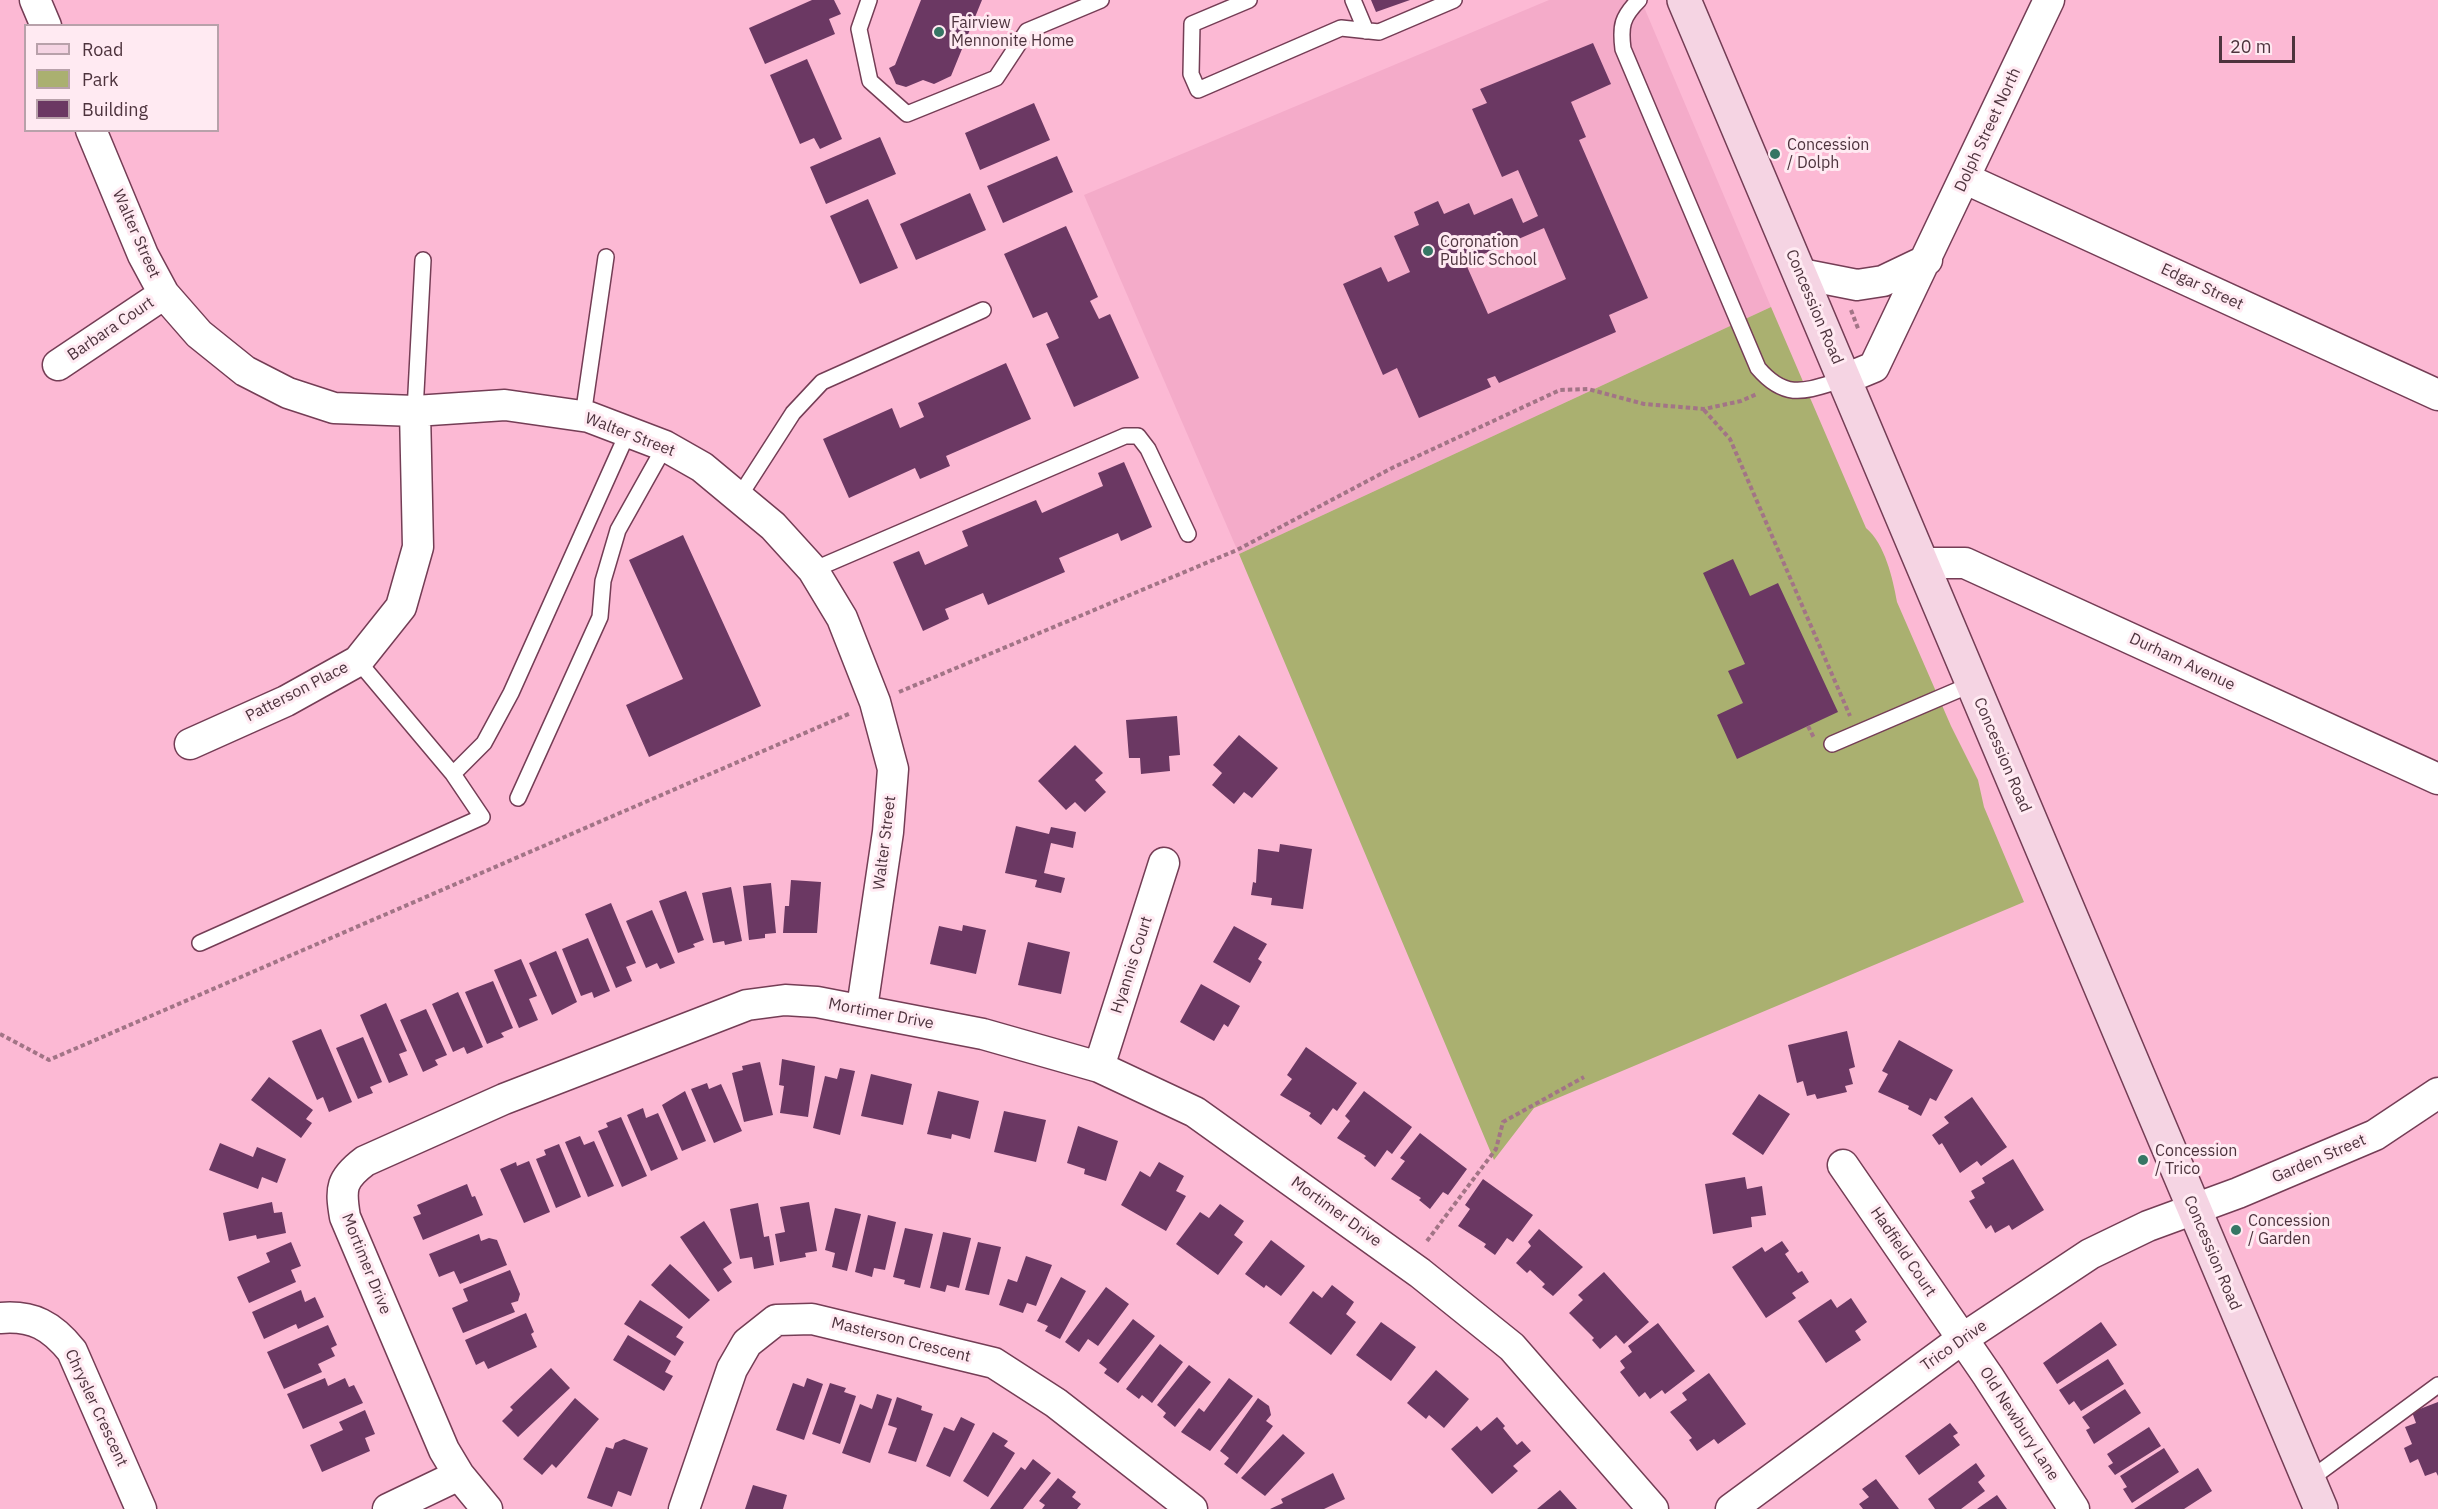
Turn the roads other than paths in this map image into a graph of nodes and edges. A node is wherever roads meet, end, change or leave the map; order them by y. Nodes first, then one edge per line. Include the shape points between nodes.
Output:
1 (35, 0) edge
2 (869, 0) edge
3 (1101, 0) edge
4 (1249, 0) edge
5 (1353, 0) edge
6 (1454, 0) edge
7 (1639, 0) edge
8 (1684, 0) edge
9 (2049, 0) edge
10 (45, 24) edge
11 (1366, 31) junction
12 (92, 132) edge
13 (1966, 178) junction
14 (606, 257) dead end
15 (423, 260) dead end
16 (1927, 260) junction
17 (1801, 274) junction
18 (164, 294) junction
19 (982, 310) dead end
20 (58, 365) dead end
21 (1845, 379) junction
22 (2438, 395) edge
23 (415, 411) junction
24 (584, 416) junction
25 (628, 432) junction
26 (665, 446) junction
27 (739, 497) junction
28 (1188, 534) dead end
29 (1921, 563) junction
30 (813, 570) junction
31 (358, 660) junction
32 (1972, 684) junction
33 (1828, 739) road end
34 (190, 744) dead end
35 (453, 774) junction
36 (2438, 779) edge
37 (518, 798) dead end
38 (1164, 863) dead end
39 (200, 944) dead end
40 (862, 1008) junction
41 (1099, 1067) junction
42 (2438, 1093) edge
43 (1843, 1165) dead end
44 (2193, 1209) junction
45 (0, 1317) edge
46 (1962, 1339) junction
47 (2438, 1385) edge
48 (459, 1475) junction
49 (2315, 1495) edge
50 (141, 1509) edge
51 (388, 1509) edge
52 (487, 1509) edge
53 (684, 1509) edge
54 (1192, 1509) edge
55 (1653, 1509) edge
56 (1731, 1509) edge
57 (2074, 1509) edge

1 - 10 street
2 - 3 lane via 859,29 870,81 907,114 996,78 1027,31
4 - 11 lane via 1192,24 1191,74 1198,90 1341,28
5 - 11 lane
6 - 11 lane via 1379,32
7 - 21 lane via 1628,12 1621,30 1623,50 1758,368 1773,385 1793,391
8 - 17 main road, Concession Road
9 - 13 street, Dolph Street North
12 - 18 street, Walter Street via 143,255
13 - 16 street, Dolph Street North
13 - 22 street, Edgar Street
14 - 24 lane
15 - 23 lane
16 - 17 street via 1883,281 1857,285
16 - 21 street, Dolph Street North via 1874,367
17 - 21 main road, Concession Road
18 - 20 street, Barbara Court
18 - 23 street, Walter Street via 199,334 245,371 288,393 334,408
19 - 27 lane via 822,382 793,413
21 - 29 main road, Concession Road
23 - 24 street, Walter Street via 505,405
23 - 31 street, Patterson Place via 418,547 401,607
24 - 25 street, Walter Street
25 - 26 street, Walter Street
25 - 35 lane via 505,703 484,743
26 - 27 street, Walter Street via 702,467
26 - 37 lane via 618,530 603,581 600,617
27 - 30 street, Walter Street via 773,526
28 - 30 lane via 1148,449 1138,436 1125,436
29 - 32 main road, Concession Road
29 - 36 street, Durham Avenue via 1965,563
30 - 40 street, Walter Street via 842,618 859,660 886,736 893,770 888,832
31 - 34 street, Patterson Place via 286,701
31 - 35 lane
32 - 33 lane
32 - 44 main road, Concession Road
35 - 39 lane via 482,817
38 - 41 street, Hyannis Court
40 - 41 street, Mortimer Drive via 983,1034
40 - 48 street, Mortimer Drive via 785,1000 747,1005 504,1099 364,1161 347,1175 341,1195 345,1217 444,1450
41 - 55 street, Mortimer Drive via 1195,1112 1429,1280 1512,1347
42 - 44 street, Garden Street via 2375,1135
43 - 46 street, Hadfield Court
44 - 46 street, Trico Drive via 2090,1254
44 - 49 main road, Concession Road
45 - 50 street, Chrysler Crescent via 23,1317 44,1323 72,1351
46 - 56 street, Trico Drive
46 - 57 street, Old Newbury Lane
47 - 49 lane
48 - 51 street
48 - 52 street, Mortimer Drive
53 - 54 street, Masterson Crescent via 732,1369 747,1343 776,1320 812,1319 994,1363 1056,1403

